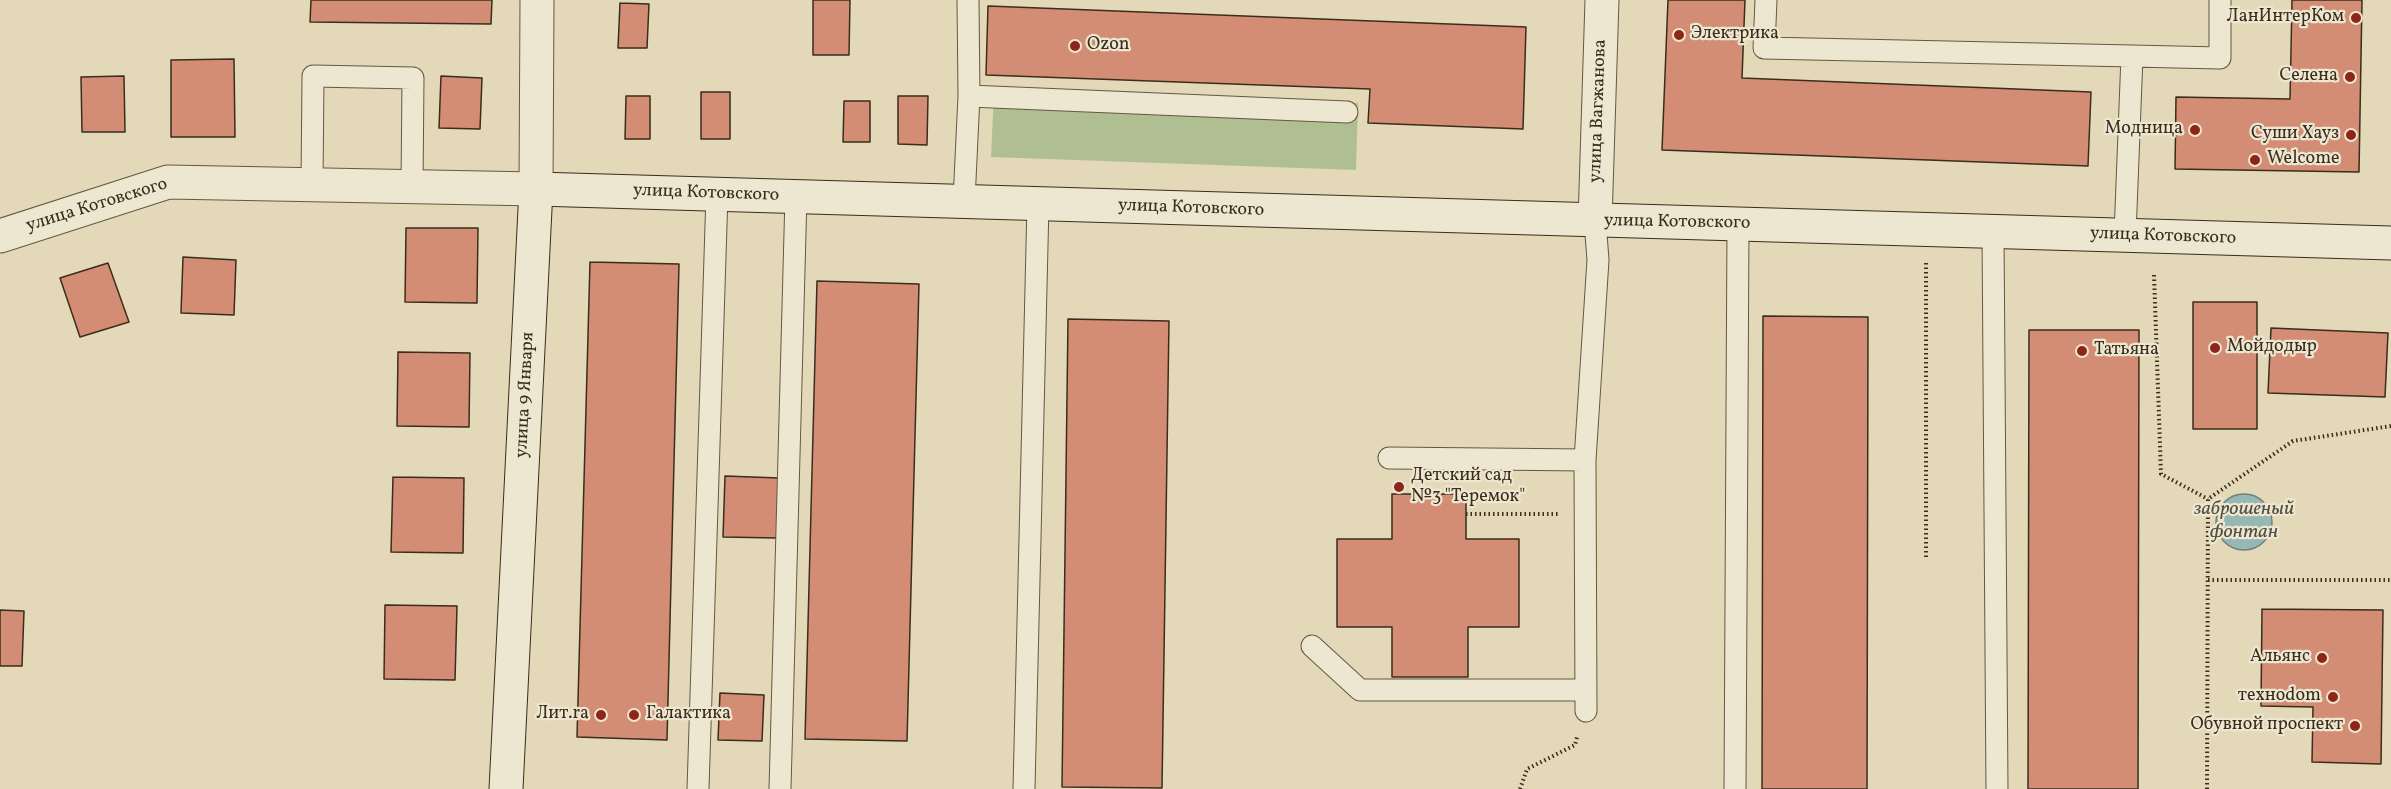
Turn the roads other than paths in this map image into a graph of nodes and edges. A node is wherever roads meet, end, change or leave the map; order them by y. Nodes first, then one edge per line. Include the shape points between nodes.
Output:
1 (537, 0) edge
2 (968, 0) edge
3 (1602, 0) edge
4 (1766, 0) edge
5 (2220, 0) edge
6 (2132, 56) junction
7 (969, 96) junction
8 (1347, 112) dead end
9 (312, 185) junction
10 (412, 187) junction
11 (536, 189) junction
12 (717, 194) junction
13 (796, 196) junction
14 (964, 201) junction
15 (1038, 204) junction
16 (1595, 221) junction
17 (1738, 224) junction
18 (1993, 232) junction
19 (0, 236) edge
20 (2125, 236) junction
21 (2391, 243) edge
22 (1389, 459) dead end
23 (1585, 460) junction
24 (1312, 646) dead end
25 (506, 789) edge
26 (698, 789) edge
27 (780, 789) edge
28 (1024, 789) edge
29 (1735, 789) edge
30 (1997, 789) edge

1 - 11 street, улица 9 Января
2 - 7 lane
3 - 16 street, улица Вагжанова
4 - 6 lane via 1764,48
5 - 6 lane via 2220,58
6 - 20 lane
7 - 8 lane
7 - 14 lane
9 - 10 street, улица Котовского
9 - 10 lane via 313,76 413,78
9 - 19 street, улица Котовского via 168,182
10 - 11 street, улица Котовского
11 - 12 street, улица Котовского
11 - 25 street, улица 9 Января
12 - 13 street, улица Котовского
12 - 26 lane
13 - 14 street, улица Котовского
13 - 27 lane
14 - 15 street, улица Котовского
15 - 16 street, улица Котовского
15 - 28 lane
16 - 17 street, улица Котовского
16 - 23 lane via 1598,260
17 - 18 street, улица Котовского
17 - 29 lane
18 - 20 street, улица Котовского
18 - 30 lane
20 - 21 street, улица Котовского
22 - 23 lane
23 - 24 lane via 1586,700 1360,690

